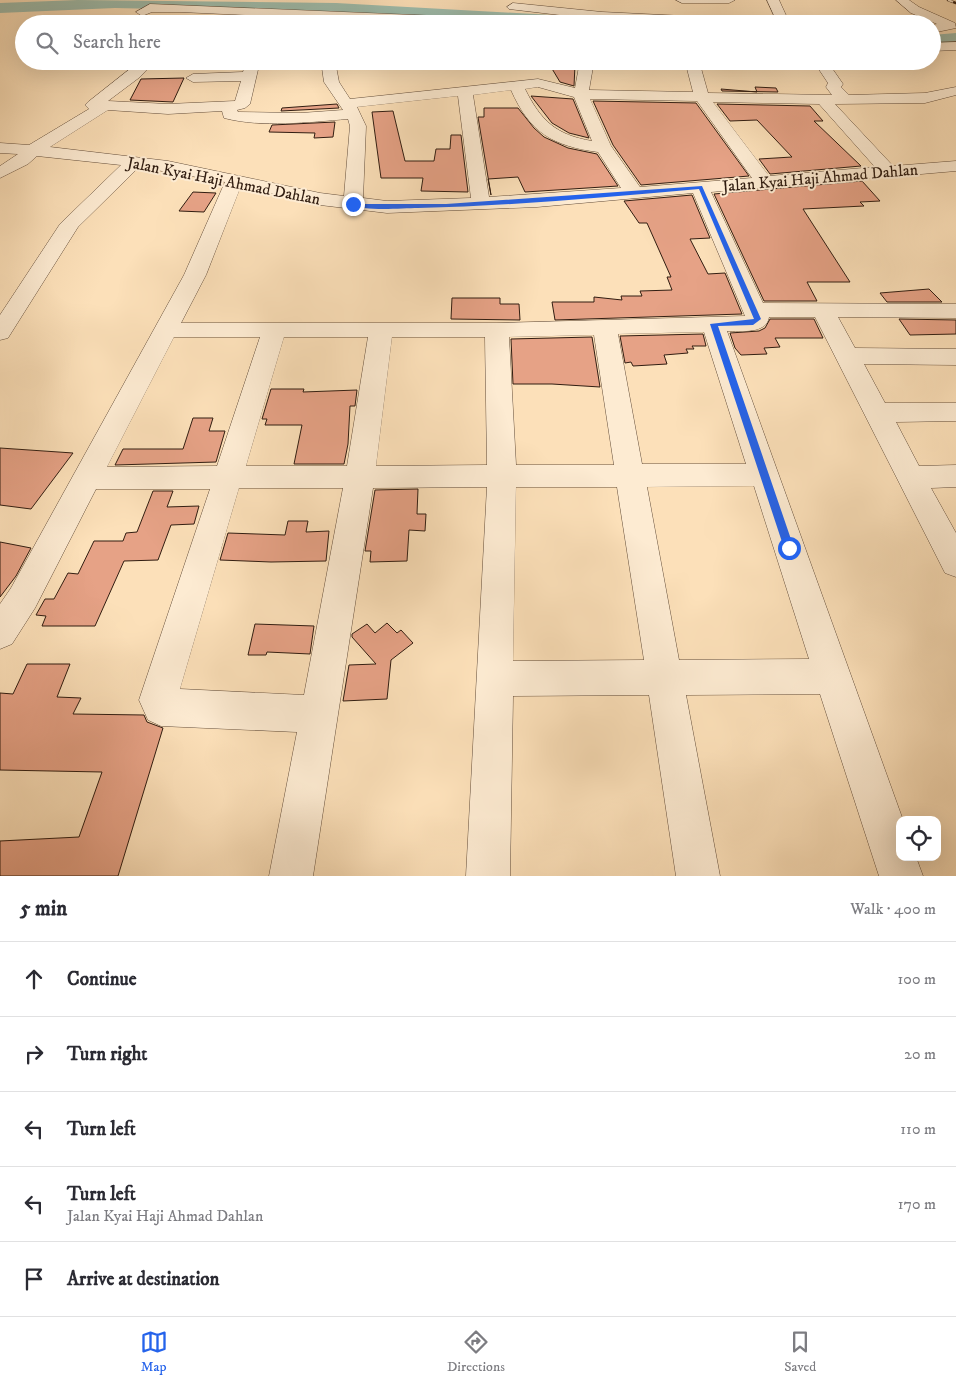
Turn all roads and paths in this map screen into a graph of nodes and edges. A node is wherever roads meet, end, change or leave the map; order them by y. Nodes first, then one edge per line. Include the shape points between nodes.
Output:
1 (677, 0) edge
2 (682, 0) edge
3 (729, 0) edge
4 (773, 0) edge
5 (902, 0) edge
6 (570, 1) edge
7 (496, 5) dead end
8 (515, 7) junction
9 (142, 12) dead end
10 (268, 12) junction
11 (341, 14) edge
12 (266, 15) edge
13 (592, 15) edge
14 (680, 15) edge
15 (780, 15) edge
16 (926, 15) edge
17 (941, 22) edge
18 (941, 28) edge
19 (956, 46) edge
20 (941, 47) edge
21 (139, 70) edge
22 (239, 70) edge
23 (250, 70) edge
24 (329, 70) edge
25 (585, 70) edge
26 (694, 70) edge
27 (826, 70) edge
28 (193, 78) dead end
29 (516, 85) junction
30 (465, 90) junction
31 (955, 93) edge
32 (581, 94) junction
33 (702, 98) junction
34 (823, 100) junction
35 (844, 100) junction
36 (229, 106) junction
37 (103, 107) junction
38 (350, 109) junction
39 (0, 148) edge
40 (603, 148) junction
41 (34, 149) junction
42 (134, 162) junction
43 (956, 166) edge
44 (888, 171) junction
45 (0, 173) edge
46 (234, 179) junction
47 (765, 183) junction
48 (700, 188) junction
49 (634, 192) junction
50 (353, 204) junction
51 (481, 204) junction
52 (755, 310) junction
53 (823, 310) junction
54 (956, 311) edge
55 (713, 324) junction
56 (604, 328) junction
57 (167, 330) junction
58 (497, 330) junction
59 (274, 331) junction
60 (381, 331) junction
61 (0, 333) edge
62 (849, 356) junction
63 (956, 357) edge
64 (956, 412) edge
65 (876, 413) junction
66 (764, 475) junction
67 (360, 476) junction
68 (502, 476) junction
69 (629, 476) junction
70 (911, 476) junction
71 (956, 476) edge
72 (228, 477) junction
73 (86, 478) junction
74 (956, 563) edge
75 (0, 633) edge
76 (664, 676) junction
77 (833, 676) junction
78 (496, 679) junction
79 (319, 714) junction
80 (291, 876) edge
81 (488, 876) edge
82 (698, 876) edge
83 (901, 876) edge

1 - 14 street
2 - 3 street
4 - 15 street
5 - 16 street
6 - 8 street
7 - 8 street
8 - 13 street
9 - 10 street via 150,8
10 - 11 street
10 - 12 street
17 - 18 street via 951,26
19 - 20 street
21 - 37 street via 93,105
22 - 28 street
23 - 36 street via 242,104
24 - 38 street via 330,84
25 - 32 street
26 - 33 street
27 - 35 street
29 - 30 street
29 - 32 street via 543,83
29 - 40 street via 530,112 553,134 574,144
30 - 38 street
30 - 51 street
31 - 35 street via 908,99
32 - 33 street
32 - 40 street
33 - 34 street
33 - 47 street
34 - 35 street
34 - 44 street
36 - 37 street via 168,109
36 - 38 street via 230,115 238,118 301,118
37 - 41 street
38 - 50 street via 358,126
39 - 41 street, Jalan Kyai Haji Ahmad Dahlan
40 - 49 street
41 - 42 street, Jalan Kyai Haji Ahmad Dahlan
41 - 45 street
42 - 46 street, Jalan Kyai Haji Ahmad Dahlan
42 - 61 street via 70,224
43 - 44 street, Jalan Kyai Haji Ahmad Dahlan
44 - 47 street, Jalan Kyai Haji Ahmad Dahlan
46 - 50 street, Jalan Kyai Haji Ahmad Dahlan
46 - 57 street via 195,275
47 - 48 street, Jalan Kyai Haji Ahmad Dahlan
48 - 49 street, Jalan Kyai Haji Ahmad Dahlan
48 - 52 street
49 - 51 street, Jalan Kyai Haji Ahmad Dahlan
50 - 51 street, Jalan Kyai Haji Ahmad Dahlan via 387,207
52 - 53 street
52 - 55 street via 758,319 753,323
53 - 54 street
53 - 62 street
55 - 56 street
55 - 66 street
56 - 58 street
56 - 69 street
57 - 59 street
57 - 73 street
58 - 60 street
58 - 68 street
59 - 60 street
59 - 72 street
60 - 67 street
62 - 63 street
62 - 65 street
64 - 65 street
65 - 70 street
66 - 69 street
66 - 77 street
67 - 68 street
67 - 72 street
67 - 79 street
68 - 69 street
68 - 78 street
69 - 76 street
70 - 71 street
70 - 74 street
72 - 73 street
72 - 79 street via 158,700 161,707
73 - 75 street via 24,598
76 - 77 street
76 - 78 street
76 - 82 street
77 - 83 street
78 - 81 street
79 - 80 street

